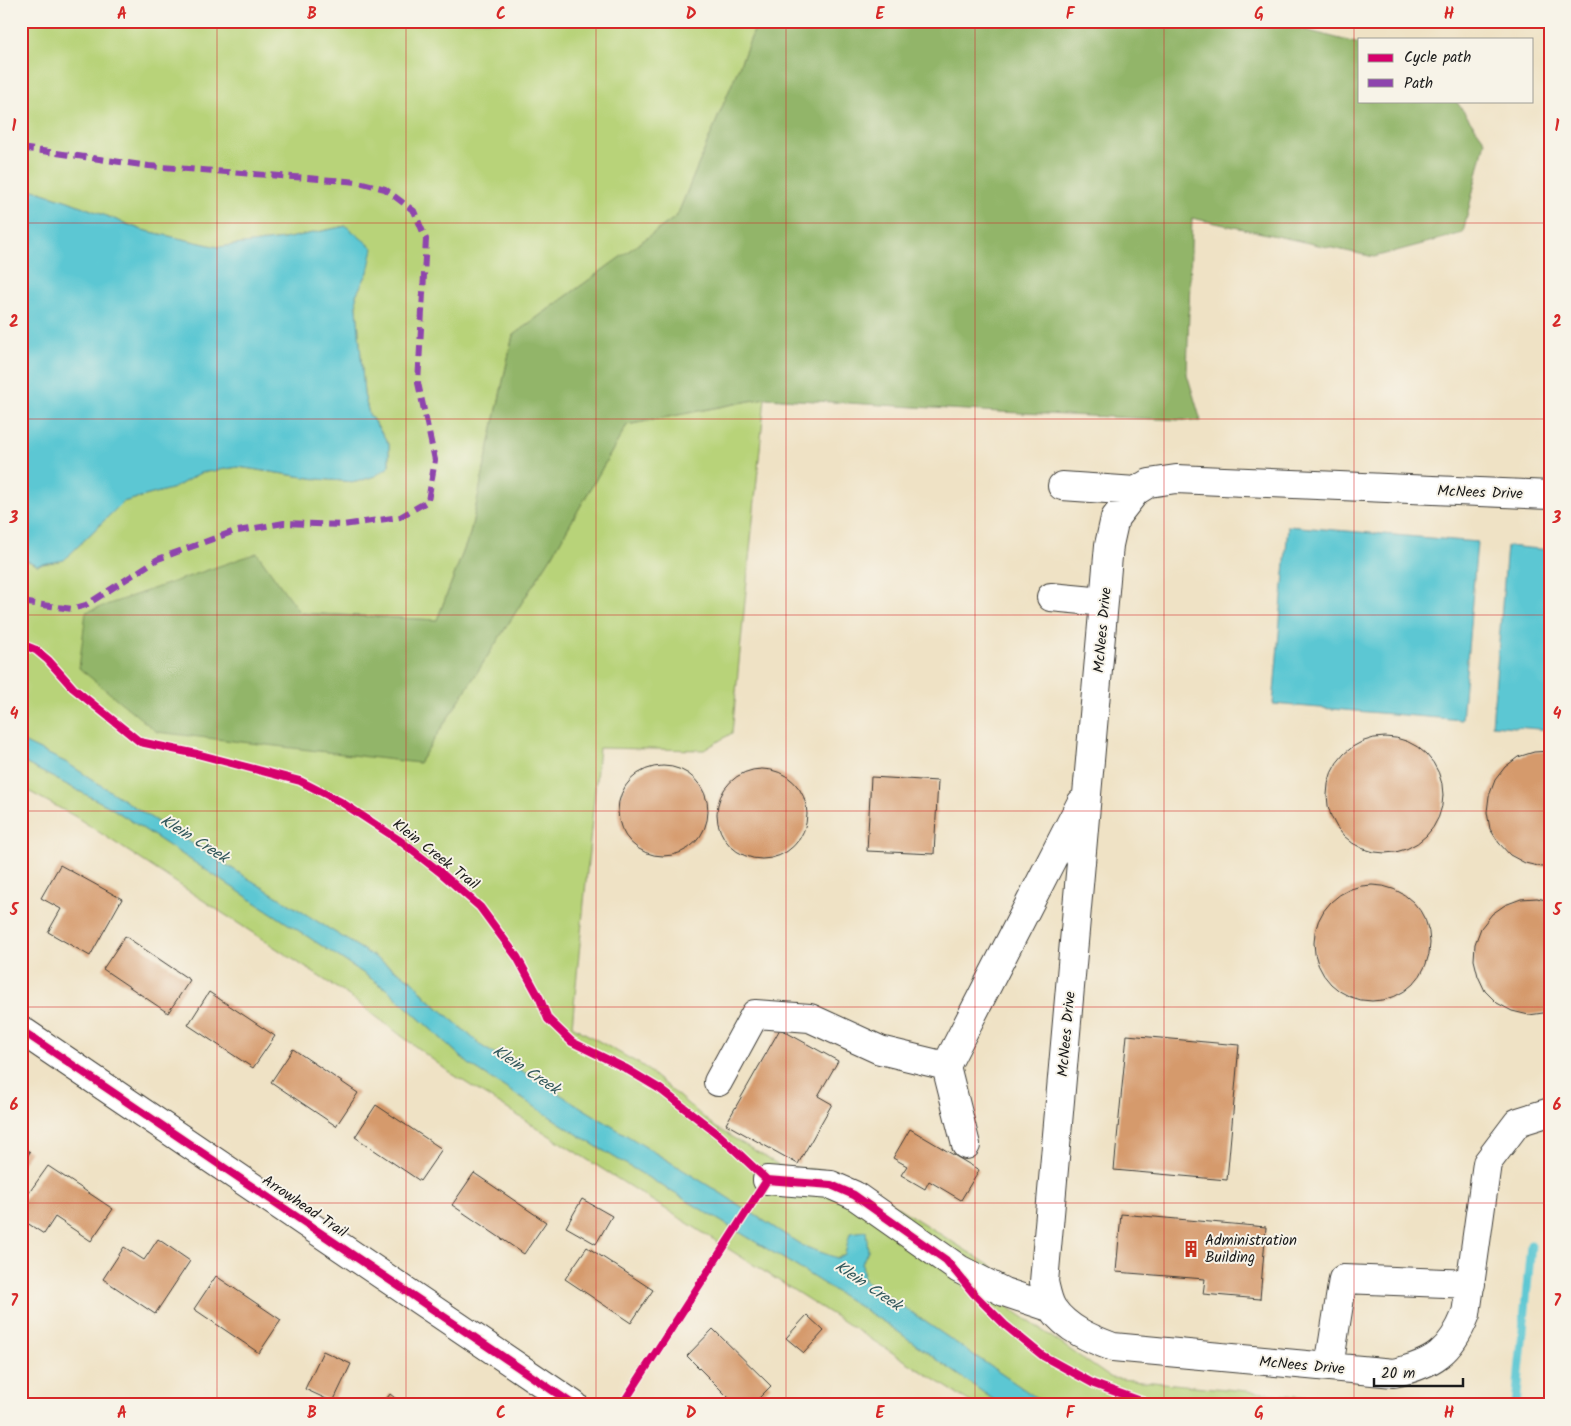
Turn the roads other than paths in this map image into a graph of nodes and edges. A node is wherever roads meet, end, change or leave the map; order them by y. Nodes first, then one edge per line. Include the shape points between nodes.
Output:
1 (1062, 486) dead end
2 (1136, 491) junction
3 (1550, 495) edge
4 (1051, 597) dead end
5 (1104, 602) junction
6 (1088, 790) junction
7 (21, 1030) edge
8 (946, 1066) junction
9 (718, 1082) dead end
10 (1550, 1112) edge
11 (966, 1145) dead end
12 (767, 1180) dead end
13 (1471, 1284) junction
14 (1052, 1308) junction
15 (1329, 1367) junction
16 (574, 1405) edge

1 - 2 street
2 - 3 street, McNees Drive via 1149,483 1176,479
2 - 5 street, McNees Drive via 1115,518
4 - 5 street
5 - 6 street, McNees Drive via 1086,728
6 - 8 street
6 - 14 street, McNees Drive via 1044,1282
7 - 16 street, Arrowhead Trail
8 - 9 street via 880,1050 810,1018 755,1014
8 - 11 street
10 - 13 street, McNees Drive via 1518,1122 1487,1163
12 - 14 street via 831,1185 854,1195 959,1269 1004,1292
13 - 15 street, McNees Drive via 1458,1336 1439,1356 1420,1367 1394,1373
13 - 15 street via 1343,1280
14 - 15 street, McNees Drive via 1086,1337 1113,1347

